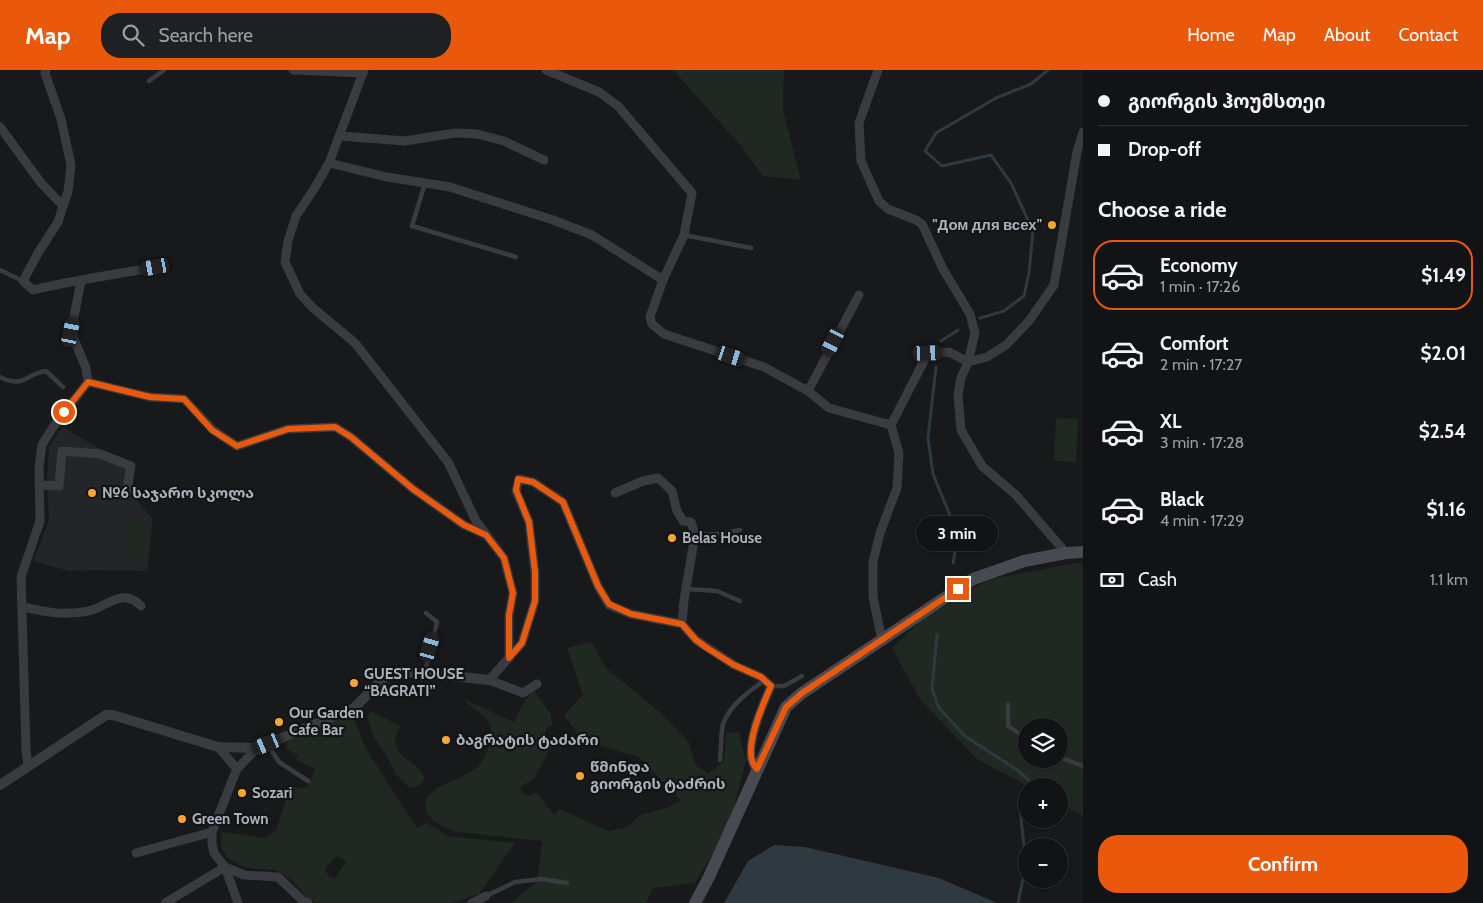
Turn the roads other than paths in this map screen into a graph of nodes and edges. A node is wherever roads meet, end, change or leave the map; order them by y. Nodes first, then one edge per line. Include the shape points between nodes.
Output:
1 (46, 70) edge
2 (164, 70) edge
3 (293, 70) edge
4 (546, 70) edge
5 (878, 70) edge
6 (363, 71) edge
7 (149, 81) dead end
8 (0, 128) edge
9 (1083, 132) edge
10 (340, 136) junction
11 (544, 160) dead end
12 (329, 163) junction
13 (425, 183) junction
14 (63, 206) junction
15 (684, 235) junction
16 (751, 248) dead end
17 (516, 257) dead end
18 (155, 267) dead end
19 (0, 270) edge
20 (663, 280) junction
21 (23, 281) junction
22 (81, 281) junction
23 (860, 295) dead end
24 (968, 362) junction
25 (0, 377) edge
26 (88, 382) junction
27 (63, 387) dead end
28 (808, 391) junction
29 (891, 425) junction
30 (39, 485) junction
31 (615, 493) dead end
32 (126, 495) dead end
33 (740, 530) dead end
34 (695, 534) junction
35 (486, 535) junction
36 (1083, 552) edge
37 (1066, 553) junction
38 (687, 588) junction
39 (740, 601) dead end
40 (141, 606) dead end
41 (22, 607) junction
42 (426, 613) dead end
43 (682, 624) junction
44 (882, 640) junction
45 (509, 658) junction
46 (425, 673) junction
47 (802, 676) dead end
48 (489, 680) junction
49 (768, 683) junction
50 (537, 684) dead end
51 (1008, 704) dead end
52 (1018, 733) edge
53 (267, 744) junction
54 (218, 747) junction
55 (257, 748) junction
56 (720, 760) dead end
57 (1068, 760) edge
58 (28, 766) junction
59 (1083, 766) edge
60 (237, 769) junction
61 (757, 769) junction
62 (308, 781) dead end
63 (0, 785) edge
64 (212, 832) junction
65 (136, 852) dead end
66 (225, 868) junction
67 (567, 883) dead end
68 (486, 896) joint
69 (165, 903) edge
70 (238, 903) edge
71 (308, 903) edge
72 (472, 903) edge
73 (695, 903) edge

1 - 14 street via 71,165
2 - 7 lane
3 - 6 street
4 - 15 street via 599,92 618,106 692,193
5 - 24 street via 859,123 860,161 879,201 888,209 922,224 943,269 970,314 975,333
6 - 10 street
8 - 14 street via 41,183
9 - 24 street via 1054,285 1029,322 1006,345 987,357
10 - 11 street via 404,141 455,133 477,134 504,141
10 - 12 street
12 - 13 street
12 - 35 street via 296,216 285,262 300,294 355,344 448,462
13 - 17 lane via 412,226
13 - 20 street via 450,187 592,235
14 - 21 street via 58,222
15 - 16 lane
15 - 20 street
18 - 22 street
19 - 21 lane
20 - 28 street via 650,317 652,324 664,334 764,367
21 - 22 street via 32,290
22 - 26 street via 71,332 86,368
23 - 28 street
24 - 29 street via 948,352 928,353
24 - 37 street via 958,395 961,430 982,466 1016,495
25 - 27 lane via 9,382 22,382 46,371
26 - 30 street via 42,446
26 - 35 street via 150,397 184,399 212,430 237,446 288,429 335,427 413,489 464,525
28 - 29 street via 829,408
29 - 44 street via 899,453 897,488 873,562 873,597
30 - 32 street via 59,486 62,451 100,454 131,466
30 - 41 street via 40,521 21,576
31 - 34 street via 658,478 672,491 677,511 683,521 691,522
33 - 34 lane
34 - 38 street
35 - 45 street via 504,558 513,593 509,615
36 - 37 main road
37 - 44 main road via 1024,561 973,579
38 - 39 lane via 717,591
38 - 43 street
40 - 41 street via 135,599 123,597 92,610 66,614
41 - 58 street
42 - 46 lane via 437,622
43 - 45 street via 631,614 609,604 598,586 563,502 533,482 518,479 516,490 529,522 535,601 522,643
43 - 49 street via 696,640 717,655
44 - 61 main road via 786,707
45 - 48 street
46 - 48 street
46 - 53 street via 390,672 354,708
47 - 49 lane via 784,686
48 - 50 street via 523,692
49 - 56 lane via 749,691 731,710 723,724
49 - 61 street via 750,753 752,765
51 - 52 lane via 1008,726
53 - 55 street
53 - 62 lane via 279,762
54 - 55 street
54 - 58 street via 113,714 106,715
54 - 60 street
55 - 60 street
57 - 59 lane
58 - 63 street
60 - 64 street
61 - 73 main road via 710,877
64 - 65 street
64 - 66 street via 214,853
66 - 69 street
66 - 70 street
66 - 71 street via 244,875 278,878
67 - 68 lane via 542,879 515,882
68 - 72 street

